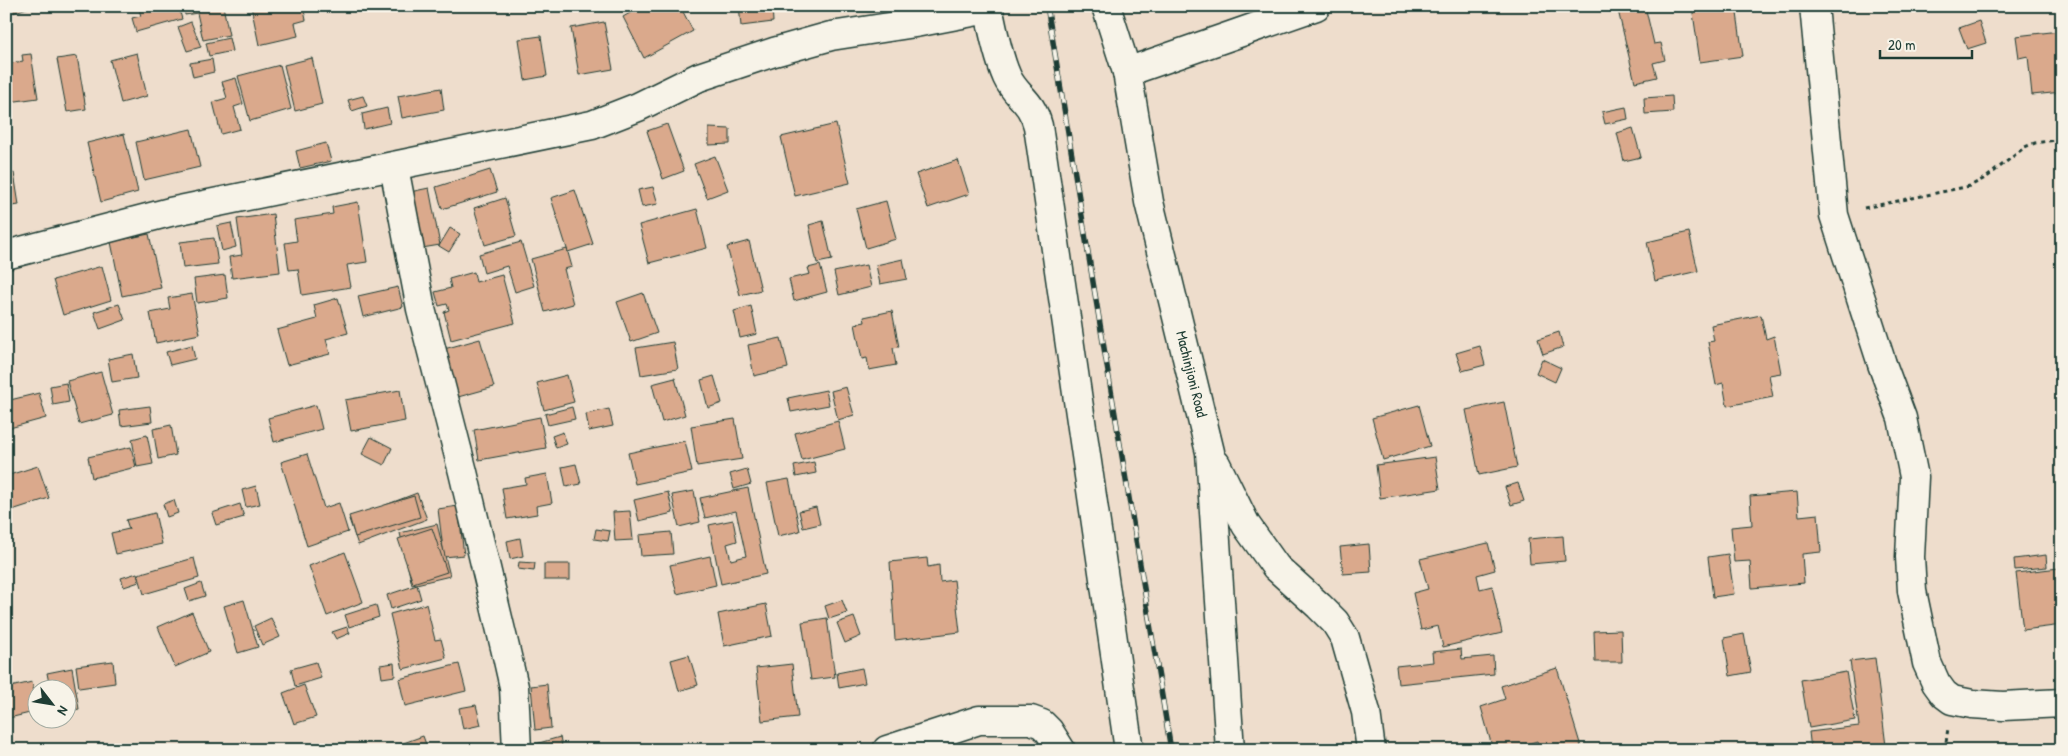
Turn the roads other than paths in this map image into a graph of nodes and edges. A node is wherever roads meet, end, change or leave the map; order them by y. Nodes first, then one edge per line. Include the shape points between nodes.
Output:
1 (1106, 6) edge
2 (1316, 6) edge
3 (1814, 6) edge
4 (988, 7) edge
5 (1128, 72) junction
6 (394, 167) junction
7 (6, 255) edge
8 (1210, 452) junction
9 (2062, 703) edge
10 (517, 750) edge
11 (887, 750) edge
12 (1061, 750) edge
13 (1129, 750) edge
14 (1230, 750) edge
15 (1371, 750) edge

1 - 5 street, Machinjioni Road
2 - 5 street
3 - 9 street via 1834,215 1902,418 1914,477 1910,557 1912,591 1927,663 1936,683 1952,700 2003,706
4 - 6 street via 831,36 699,77 592,126
4 - 13 street via 1008,78 1035,113 1038,126
5 - 8 street, Machinjioni Road via 1149,202
6 - 7 street via 170,212
6 - 10 street via 421,309 514,687
8 - 14 street, Machinjioni Road
8 - 15 street via 1246,525 1261,547 1276,567 1335,622 1345,638 1366,712
11 - 12 street via 979,720 1031,720 1042,724

